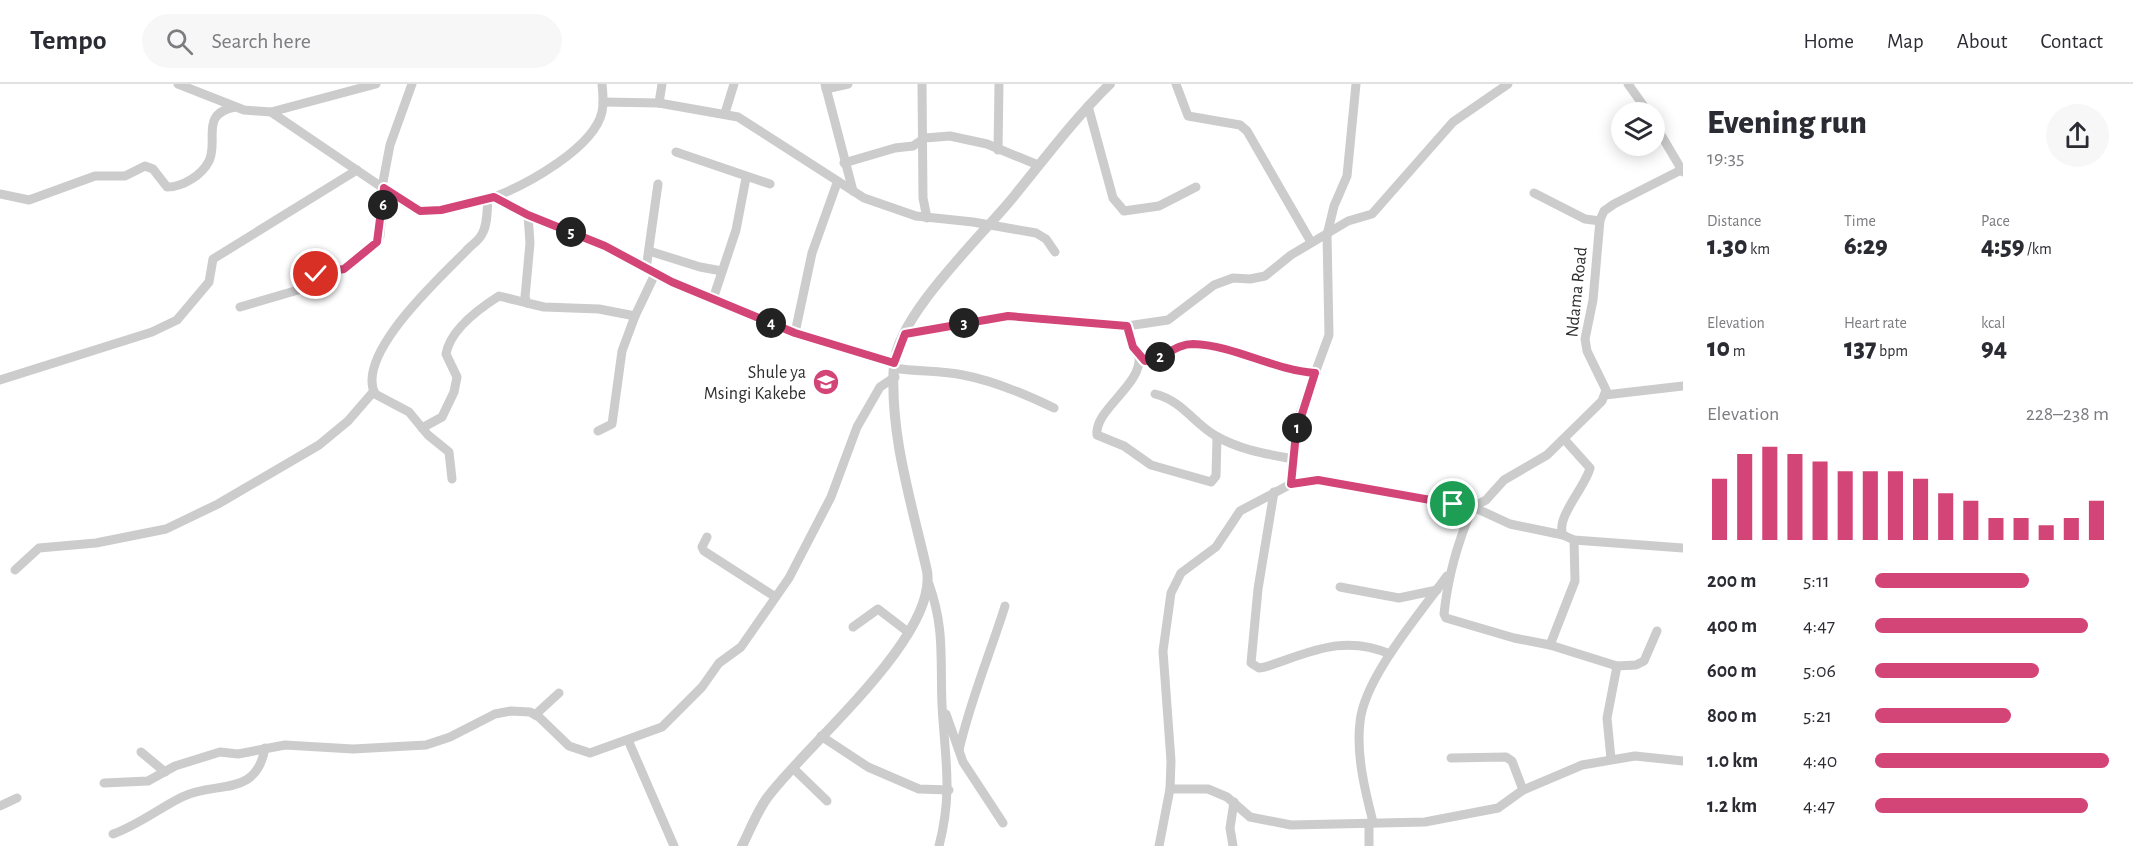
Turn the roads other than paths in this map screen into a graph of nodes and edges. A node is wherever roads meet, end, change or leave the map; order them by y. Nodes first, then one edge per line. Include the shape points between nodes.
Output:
1 (178, 84) edge
2 (376, 84) edge
3 (412, 84) edge
4 (602, 84) edge
5 (662, 84) edge
6 (734, 84) edge
7 (848, 84) edge
8 (922, 84) edge
9 (999, 84) edge
10 (1110, 84) edge
11 (1176, 84) edge
12 (1356, 84) edge
13 (1508, 84) edge
14 (1629, 84) edge
15 (346, 87) edge
16 (826, 87) edge
17 (603, 102) junction
18 (1641, 102) edge
19 (659, 103) junction
20 (1088, 106) junction
21 (235, 107) junction
22 (271, 112) junction
23 (725, 113) junction
24 (925, 138) junction
25 (1665, 141) edge
26 (998, 150) junction
27 (676, 152) dead end
28 (844, 163) junction
29 (1038, 165) junction
30 (357, 170) junction
31 (1682, 170) edge
32 (746, 178) junction
33 (837, 183) junction
34 (658, 184) dead end
35 (770, 184) dead end
36 (1196, 187) dead end
37 (383, 188) junction
38 (853, 191) junction
39 (1534, 193) dead end
40 (0, 194) edge
41 (491, 197) junction
42 (528, 215) junction
43 (927, 218) junction
44 (1600, 221) junction
45 (989, 226) junction
46 (1327, 235) junction
47 (1311, 242) junction
48 (649, 251) junction
49 (1055, 252) dead end
50 (722, 271) junction
51 (651, 272) junction
52 (713, 299) junction
53 (527, 303) junction
54 (240, 307) dead end
55 (635, 316) junction
56 (1127, 326) junction
57 (795, 333) junction
58 (905, 334) junction
59 (1139, 357) junction
60 (894, 369) junction
61 (1315, 373) junction
62 (0, 380) edge
63 (1683, 386) edge
64 (374, 391) junction
65 (1155, 394) dead end
66 (1605, 395) junction
67 (1054, 408) dead end
68 (422, 428) junction
69 (598, 431) dead end
70 (1217, 437) junction
71 (1564, 439) junction
72 (1293, 459) junction
73 (452, 479) dead end
74 (1291, 484) junction
75 (1274, 492) junction
76 (1473, 507) junction
77 (1563, 535) junction
78 (707, 537) dead end
79 (1574, 540) junction
80 (1683, 548) edge
81 (15, 570) dead end
82 (1448, 574) junction
83 (929, 584) junction
84 (1340, 587) dead end
85 (1437, 591) junction
86 (774, 596) junction
87 (1005, 606) dead end
88 (853, 627) dead end
89 (1657, 631) dead end
90 (908, 632) junction
91 (1550, 645) junction
92 (1390, 654) junction
93 (1617, 666) junction
94 (559, 693) dead end
95 (942, 704) junction
96 (535, 715) junction
97 (821, 736) junction
98 (628, 740) junction
99 (265, 748) junction
100 (959, 750) junction
101 (141, 753) dead end
102 (1451, 758) dead end
103 (1611, 759) junction
104 (1683, 761) edge
105 (794, 769) junction
106 (165, 772) junction
107 (104, 783) dead end
108 (1170, 789) junction
109 (949, 790) junction
110 (1523, 790) junction
111 (17, 798) dead end
112 (827, 801) dead end
113 (1234, 802) junction
114 (0, 806) edge
115 (1371, 822) junction
116 (1003, 823) dead end
117 (113, 834) dead end
118 (937, 845) edge
119 (674, 846) edge
120 (742, 846) edge
121 (1159, 846) edge
122 (1233, 846) edge
123 (1369, 846) edge

1 - 21 street
2 - 15 street
3 - 37 street via 390,145
4 - 17 street
5 - 19 street
6 - 23 street
7 - 16 street
8 - 24 street
9 - 26 street
10 - 20 street
11 - 47 street via 1188,116 1240,125 1247,131
12 - 46 street via 1347,176
13 - 46 street via 1454,122 1372,214 1352,218
14 - 18 street
15 - 22 street
16 - 28 street
17 - 19 street
17 - 41 street via 594,127 563,159 527,183
19 - 23 street
20 - 29 street
20 - 36 street via 1113,198 1124,211 1159,206
21 - 22 street
21 - 40 street via 221,112 212,126 209,161 179,186 167,187 153,169 145,166 124,176 95,176 29,200
22 - 30 street
23 - 33 street via 738,117
24 - 26 street via 963,138
24 - 28 street via 913,146
24 - 43 street via 923,198
25 - 31 street
26 - 29 street
27 - 32 street
28 - 38 street
29 - 45 street
30 - 37 street
30 - 62 street via 213,259 209,282 177,320 152,332
31 - 44 street via 1614,204 1604,211
32 - 35 street
32 - 50 street via 740,215
33 - 38 street
33 - 57 street via 812,253
34 - 48 street
37 - 41 street via 420,211 441,210
37 - 54 street via 377,242 348,267 316,274 305,288
38 - 43 street via 872,202
39 - 44 street via 1579,216
41 - 42 street
41 - 64 street via 482,234 385,342 375,364
42 - 51 street via 605,246
42 - 53 street
43 - 45 street
44 - 66 street, Ndama Road via 1593,300 1585,339
45 - 49 street via 1036,233
45 - 58 street via 940,280
46 - 47 street
46 - 61 street via 1329,335
47 - 56 street via 1265,276 1233,278 1214,285 1168,320
48 - 50 street
48 - 51 street
50 - 52 street
51 - 52 street
51 - 55 street
52 - 57 street
53 - 55 street
53 - 68 street via 499,296 452,338 447,354 457,377 454,392 442,417
55 - 69 street via 618,369 613,422 610,428
56 - 58 street via 1008,316
56 - 59 street
57 - 60 street
58 - 60 street
59 - 61 street via 1153,360 1191,344
59 - 70 street via 1137,373 1113,401 1098,425 1097,435 1124,446 1151,465 1211,482 1216,476
60 - 67 street via 962,375 1016,390
60 - 83 street via 897,429
60 - 86 street via 857,427 817,526 793,572
61 - 72 street via 1300,414
63 - 66 street
64 - 68 street via 409,412
64 - 81 street via 348,421 319,445 218,504 166,529 96,543 39,548
65 - 70 street via 1176,402
66 - 71 street
68 - 73 street via 450,454
70 - 72 street via 1239,447
71 - 76 street via 1539,461 1504,480 1486,500
71 - 77 street via 1590,468 1561,527
72 - 74 street
74 - 75 street
74 - 76 street via 1318,480
75 - 92 street via 1251,663 1265,667 1334,644 1365,645
75 - 108 street via 1240,511 1216,547 1181,573 1171,593 1163,651
76 - 77 street via 1510,524
76 - 82 street
77 - 79 street
78 - 86 street via 704,551
79 - 80 street
79 - 91 street via 1573,588
82 - 85 street
82 - 91 street via 1446,618
83 - 90 street via 923,609
83 - 95 street via 941,626
84 - 85 street via 1399,598
85 - 92 street
86 - 98 street via 743,645 719,663 667,723
87 - 100 street via 969,708
88 - 90 street via 878,609
89 - 93 street via 1644,661
90 - 97 street via 861,697
91 - 93 street
92 - 115 street via 1373,685 1360,722
93 - 103 street via 1607,718
94 - 96 street
95 - 100 street
95 - 109 street
96 - 98 street via 569,746 581,751 590,753
96 - 99 street via 504,712 438,741 403,748
97 - 105 street
97 - 109 street via 868,767 919,789
98 - 119 street
99 - 106 street via 238,754 215,753
99 - 117 street via 259,768 238,784 184,796
100 - 116 street
101 - 106 street
102 - 110 street via 1506,757 1512,762
103 - 104 street via 1653,756
103 - 110 street via 1582,765
105 - 112 street
105 - 120 street via 763,804
106 - 107 street via 148,781
108 - 113 street via 1200,787
108 - 121 street
109 - 118 street
110 - 115 street via 1498,808 1485,811 1425,822
111 - 114 street
113 - 115 street via 1250,817 1270,822 1316,826
113 - 122 street via 1230,828
115 - 123 street

